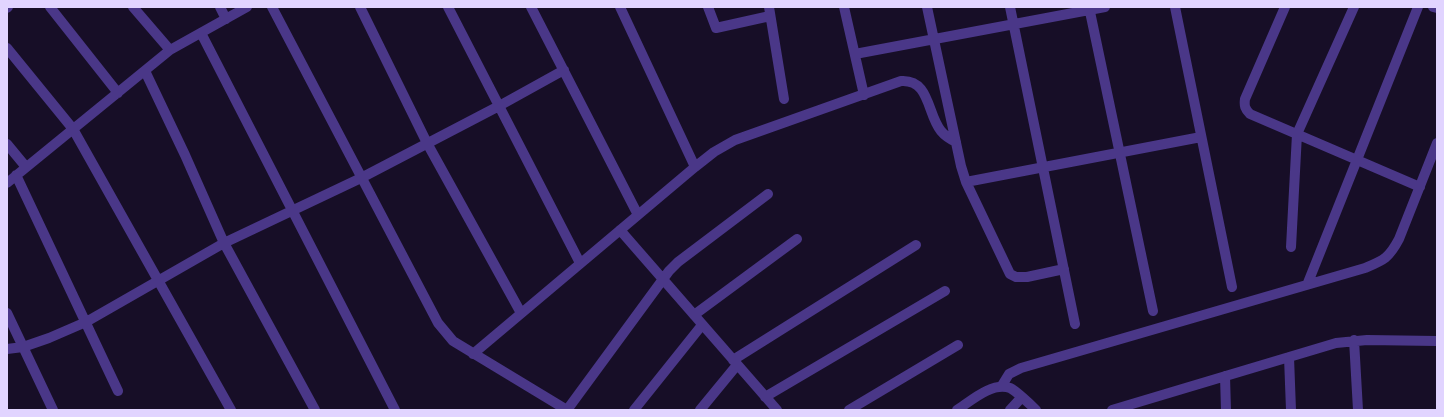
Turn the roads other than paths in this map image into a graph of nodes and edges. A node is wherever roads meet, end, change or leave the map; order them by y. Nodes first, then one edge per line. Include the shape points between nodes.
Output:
1 (50, 7) edge
2 (133, 7) edge
3 (220, 7) edge
4 (246, 7) edge
5 (272, 7) edge
6 (360, 7) edge
7 (448, 7) edge
8 (531, 7) edge
9 (620, 7) edge
10 (708, 7) edge
11 (844, 7) edge
12 (927, 7) edge
13 (1010, 7) edge
14 (1105, 7) edge
15 (1175, 7) edge
16 (1285, 7) edge
17 (1354, 7) edge
18 (1418, 7) edge
19 (1433, 7) edge
20 (1090, 8) edge
21 (1437, 8) edge
22 (769, 12) edge
23 (226, 19) junction
24 (1014, 24) junction
25 (201, 33) junction
26 (934, 39) junction
27 (7, 48) edge
28 (170, 50) junction
29 (855, 54) junction
30 (564, 70) junction
31 (145, 71) junction
32 (118, 93) junction
33 (864, 95) junction
34 (784, 99) dead end
35 (499, 106) junction
36 (73, 129) junction
37 (1297, 134) junction
38 (1201, 137) junction
39 (956, 142) junction
40 (427, 143) junction
41 (1437, 143) edge
42 (7, 144) edge
43 (1120, 152) junction
44 (1357, 160) junction
45 (26, 167) junction
46 (695, 167) junction
47 (1043, 167) junction
48 (16, 175) junction
49 (362, 178) junction
50 (966, 182) junction
51 (7, 183) edge
52 (1420, 187) junction
53 (768, 194) dead end
54 (292, 211) junction
55 (638, 215) junction
56 (620, 230) junction
57 (797, 239) dead end
58 (224, 243) junction
59 (916, 245) dead end
60 (1291, 247) dead end
61 (580, 263) junction
62 (1064, 269) junction
63 (662, 280) junction
64 (159, 281) junction
65 (1307, 285) junction
66 (1232, 288) dead end
67 (945, 291) dead end
68 (1153, 311) dead end
69 (7, 313) edge
70 (521, 313) junction
71 (694, 315) junction
72 (86, 322) junction
73 (1075, 324) dead end
74 (702, 325) junction
75 (1354, 340) junction
76 (1437, 341) edge
77 (958, 345) dead end
78 (23, 347) junction
79 (7, 349) edge
80 (473, 354) junction
81 (1289, 357) junction
82 (735, 362) junction
83 (1225, 376) junction
84 (1001, 387) junction
85 (118, 391) dead end
86 (765, 397) junction
87 (1022, 397) junction
88 (53, 410) edge
89 (231, 410) edge
90 (315, 410) edge
91 (395, 410) edge
92 (567, 410) edge
93 (634, 410) edge
94 (700, 410) edge
95 (777, 410) edge
96 (849, 410) edge
97 (956, 410) edge
98 (1010, 410) edge
99 (1036, 410) edge
100 (1112, 410) edge
101 (1226, 410) edge
102 (1291, 410) edge
103 (1358, 410) edge

1 - 32 street
2 - 28 street
3 - 23 street
4 - 23 street
5 - 49 street
6 - 40 street
7 - 35 street
8 - 30 street
9 - 46 street
10 - 22 street via 716,28
11 - 29 street
12 - 26 street
13 - 24 street
14 - 20 street
15 - 38 street
16 - 37 street via 1244,104 1250,114
17 - 37 street
18 - 44 street
19 - 21 street
20 - 24 street
20 - 43 street
22 - 34 street
23 - 25 street
24 - 26 street
24 - 47 street
25 - 28 street
25 - 54 street
26 - 29 street
26 - 39 street
27 - 36 street
28 - 31 street
29 - 33 street
30 - 35 street
30 - 55 street
31 - 32 street
31 - 58 street
32 - 36 street
33 - 39 street via 901,81 916,84 922,90 940,130
33 - 46 street via 735,140
35 - 40 street
35 - 61 street
36 - 45 street
36 - 64 street
37 - 44 street
37 - 60 street
38 - 43 street
38 - 66 street
39 - 50 street
40 - 49 street
40 - 70 street
41 - 52 street
42 - 45 street
43 - 47 street
43 - 68 street
44 - 52 street
44 - 65 street
45 - 48 street
46 - 55 street
47 - 50 street
47 - 62 street
48 - 51 street
48 - 72 street
49 - 54 street
49 - 80 street via 438,323 453,341
50 - 62 street via 1010,274 1026,277
52 - 65 street via 1392,253 1382,261 1365,268
53 - 63 street via 678,262
54 - 58 street
54 - 91 street
55 - 56 street
56 - 61 street
56 - 63 street
57 - 71 street
58 - 64 street
58 - 90 street
59 - 82 street
61 - 70 street
62 - 73 street
63 - 71 street
63 - 92 street
64 - 72 street
64 - 89 street
65 - 84 street via 1021,368 1009,374
67 - 86 street
69 - 78 street
70 - 80 street
71 - 74 street
72 - 78 street
72 - 85 street
74 - 82 street
74 - 93 street
75 - 76 street
75 - 81 street
75 - 103 street
77 - 96 street
78 - 79 street
78 - 88 street
80 - 92 street
81 - 83 street
81 - 102 street
82 - 86 street
82 - 94 street
83 - 100 street
83 - 101 street
84 - 87 street via 1011,388
84 - 97 street via 991,388
86 - 95 street
87 - 98 street
87 - 99 street

